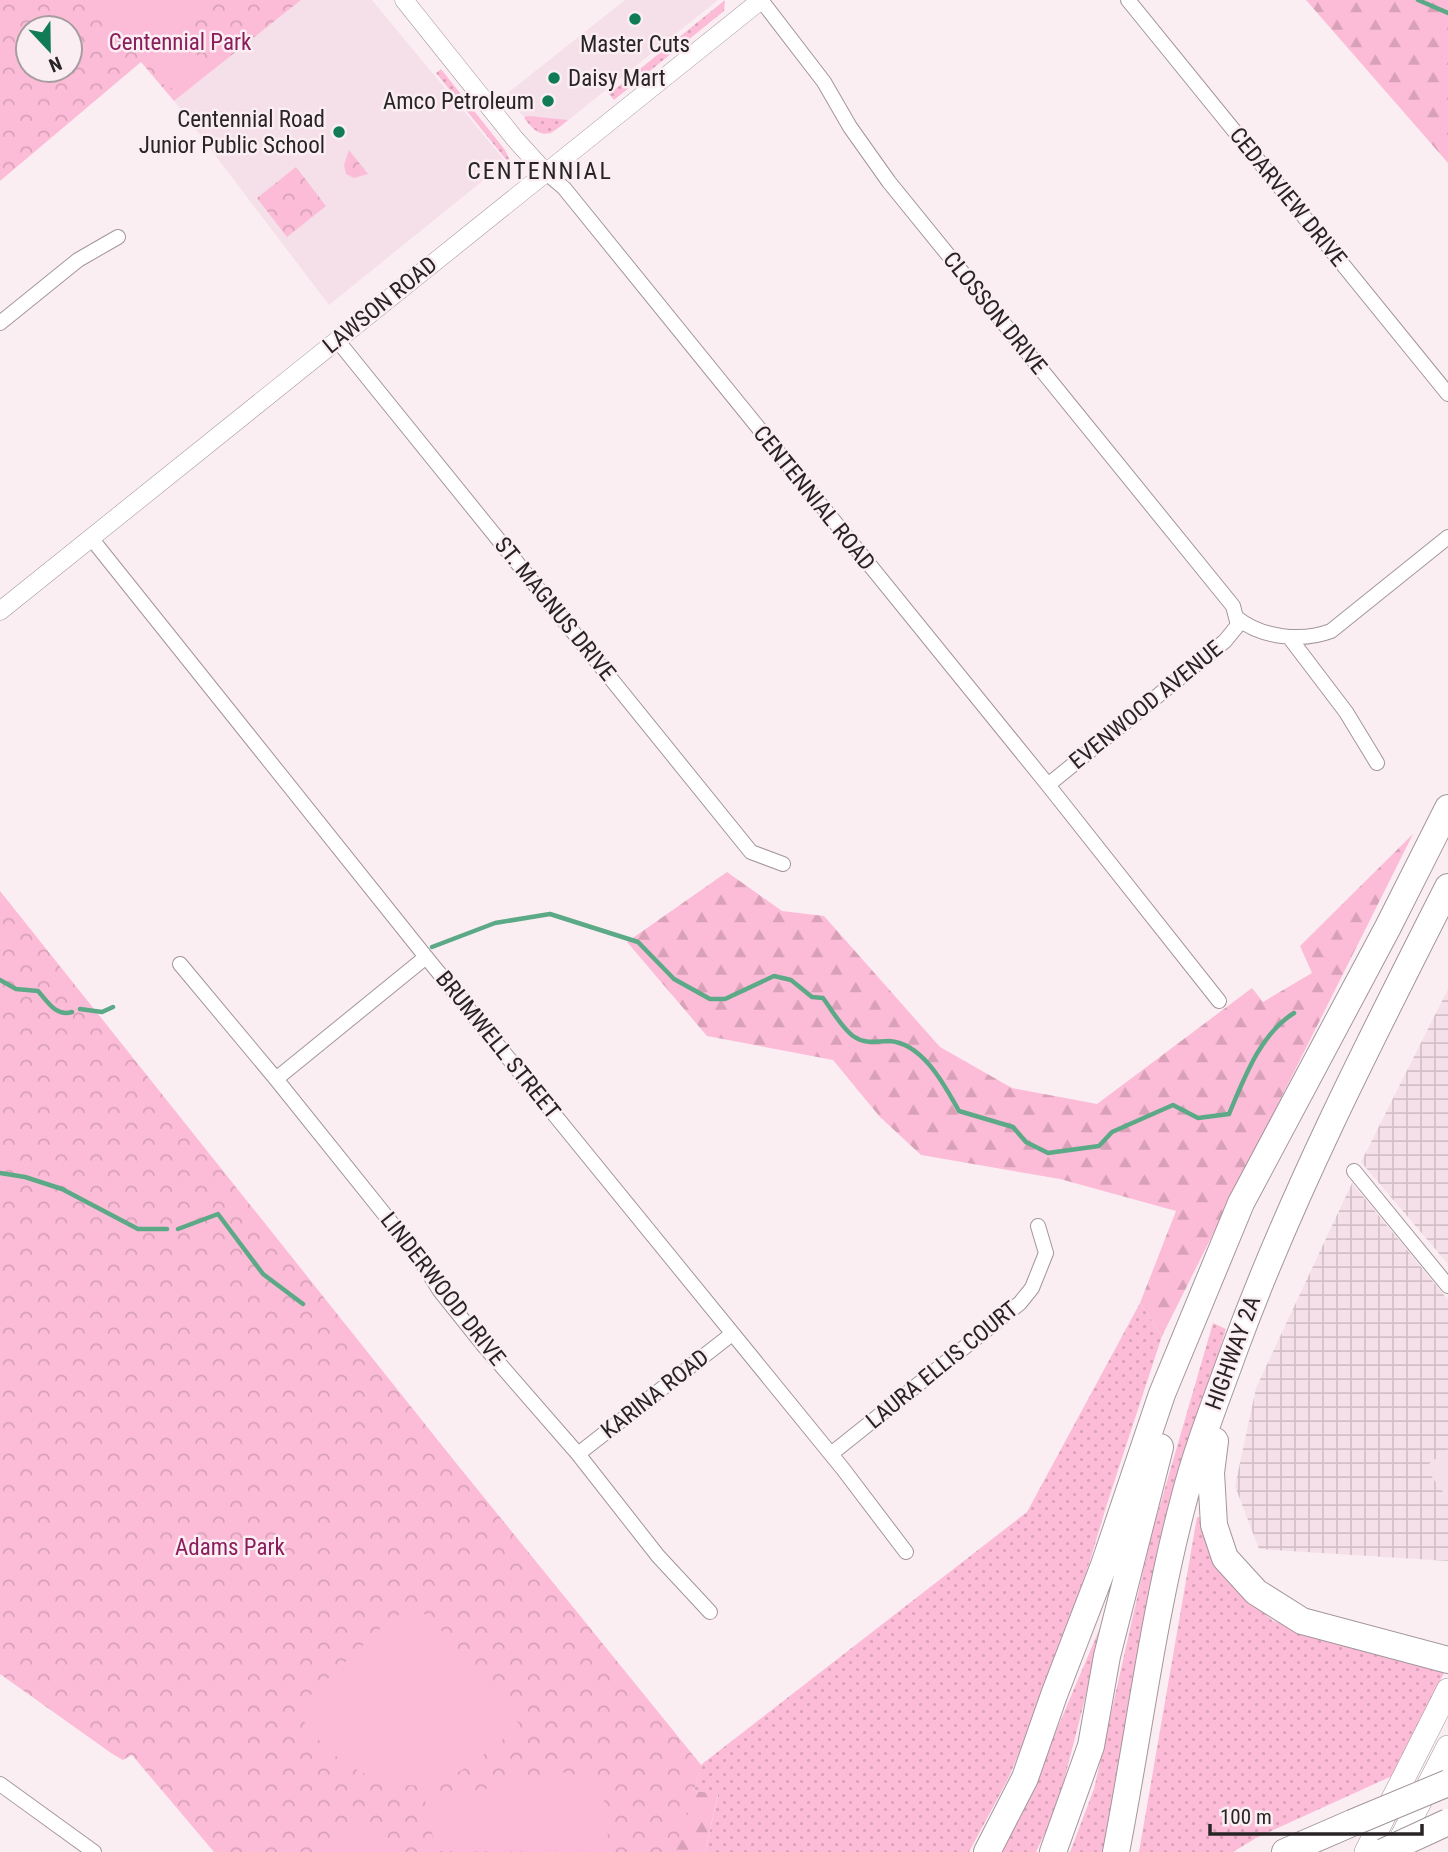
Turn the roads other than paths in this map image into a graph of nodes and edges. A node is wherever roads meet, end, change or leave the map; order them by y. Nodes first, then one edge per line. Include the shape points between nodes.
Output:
1 (404, 0) edge
2 (761, 0) edge
3 (1128, 0) edge
4 (545, 172) junction
5 (118, 237) dead end
6 (0, 323) edge
7 (337, 340) junction
8 (1448, 394) edge
9 (1448, 537) edge
10 (91, 538) junction
11 (0, 611) edge
12 (1237, 618) junction
13 (1289, 637) junction
14 (1377, 763) dead end
15 (1048, 785) junction
16 (1448, 808) edge
17 (783, 864) dead end
18 (1448, 887) edge
19 (426, 957) junction
20 (180, 964) dead end
21 (1219, 1001) dead end
22 (276, 1079) junction
23 (1354, 1171) dead end
24 (1241, 1203) junction
25 (1038, 1226) dead end
26 (1448, 1286) edge
27 (732, 1334) junction
28 (1234, 1350) junction
29 (578, 1454) junction
30 (831, 1454) junction
31 (906, 1552) dead end
32 (710, 1612) dead end
33 (1448, 1660) edge
34 (1448, 1690) edge
35 (1448, 1747) edge
36 (1448, 1783) edge
37 (0, 1784) edge
38 (1448, 1822) edge
39 (94, 1852) edge
40 (987, 1852) edge
41 (1053, 1852) edge
42 (1116, 1852) edge
43 (1285, 1852) edge
44 (1366, 1852) edge
45 (1383, 1852) edge
46 (1394, 1852) edge

1 - 4 street, CENTENNIAL ROAD
2 - 4 street, LAWSON ROAD
2 - 12 street, CLOSSON DRIVE via 824,82 889,182 1233,606
3 - 8 street, CEDARVIEW DRIVE
4 - 7 street, LAWSON ROAD
4 - 15 street, CENTENNIAL ROAD via 564,188
5 - 6 street via 78,260
7 - 10 street, LAWSON ROAD
7 - 17 street, ST. MAGNUS DRIVE via 751,852
9 - 13 street, EVENWOOD AVENUE via 1331,631 1304,639
10 - 11 street, LAWSON ROAD
10 - 19 street, BRUMWELL STREET
12 - 13 street, EVENWOOD AVENUE via 1258,631
12 - 15 street, EVENWOOD AVENUE via 1235,630 1209,656
13 - 14 street via 1346,712
15 - 21 street, CENTENNIAL ROAD
16 - 24 highway
18 - 28 highway, HIGHWAY 2A via 1345,1088 1280,1231
19 - 22 street
19 - 27 street, BRUMWELL STREET
20 - 22 street, LINDERWOOD DRIVE
22 - 29 street, LINDERWOOD DRIVE via 418,1256 440,1291
23 - 26 street
24 - 40 highway via 1162,1394 1025,1778
24 - 41 highway via 1176,1384 1107,1656 1091,1746
25 - 30 street, LAURA ELLIS COURT via 1046,1253 1032,1288 1020,1303
27 - 29 street, KARINA ROAD
27 - 30 street, BRUMWELL STREET
28 - 33 highway via 1211,1473 1214,1525 1225,1558 1256,1592 1302,1621
28 - 42 highway, HIGHWAY 2A via 1184,1498 1153,1635
29 - 32 street, LINDERWOOD DRIVE via 658,1556
30 - 31 street, BRUMWELL STREET
34 - 44 main road
35 - 46 main road
36 - 43 highway, bridge
37 - 39 street
38 - 45 highway, bridge

